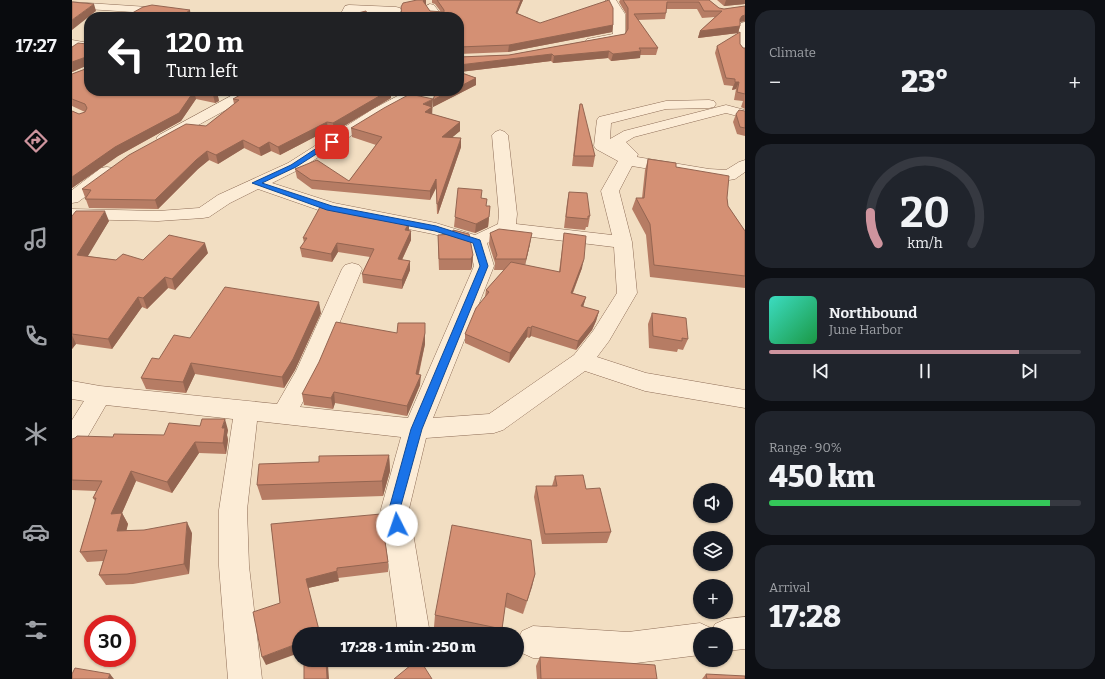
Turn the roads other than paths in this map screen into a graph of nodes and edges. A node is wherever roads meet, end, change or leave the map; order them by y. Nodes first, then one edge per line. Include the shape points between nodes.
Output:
1 (611, 0) edge
2 (72, 5) edge
3 (430, 7) dead end
4 (148, 10) edge
5 (396, 10) dead end
6 (347, 12) edge
7 (434, 12) edge
8 (743, 22) edge
9 (576, 44) edge
10 (745, 50) edge
11 (225, 96) edge
12 (241, 96) edge
13 (408, 96) edge
14 (236, 99) junction
15 (726, 109) junction
16 (745, 114) edge
17 (500, 135) dead end
18 (151, 145) edge
19 (627, 160) junction
20 (120, 163) edge
21 (745, 165) edge
22 (729, 175) junction
23 (745, 181) edge
24 (256, 183) junction
25 (72, 198) edge
26 (72, 214) edge
27 (504, 228) junction
28 (477, 241) junction
29 (623, 242) junction
30 (352, 269) dead end
31 (582, 361) junction
32 (72, 390) edge
33 (100, 395) junction
34 (745, 398) edge
35 (246, 410) junction
36 (284, 414) junction
37 (416, 429) junction
38 (72, 441) edge
39 (413, 627) edge
40 (745, 633) edge
41 (733, 634) edge
42 (693, 640) edge
43 (533, 642) dead end
44 (245, 679) edge

1 - 9 street via 619,14 619,36
2 - 4 street
3 - 7 street
5 - 6 street via 349,8
8 - 10 street
11 - 14 street
12 - 14 street
13 - 24 street via 378,112 294,166
14 - 18 street
15 - 16 street
15 - 19 street via 629,134 616,142 630,154
15 - 19 street via 711,104 666,105 604,120 602,146
17 - 27 street via 508,214
19 - 22 street
19 - 29 street via 610,191
20 - 25 street
21 - 22 street
22 - 23 street
24 - 26 street via 203,213 158,216
24 - 28 street via 330,208 436,229
27 - 28 street
27 - 29 street
28 - 37 street via 484,266
29 - 31 street via 626,292 601,336
30 - 36 street via 306,372
31 - 34 street via 645,382
31 - 37 street via 494,423
32 - 33 street
33 - 35 street
33 - 38 street
35 - 36 street
35 - 44 street via 233,510 234,566
36 - 37 street
37 - 39 street via 395,509
40 - 41 street
42 - 43 street via 628,648

